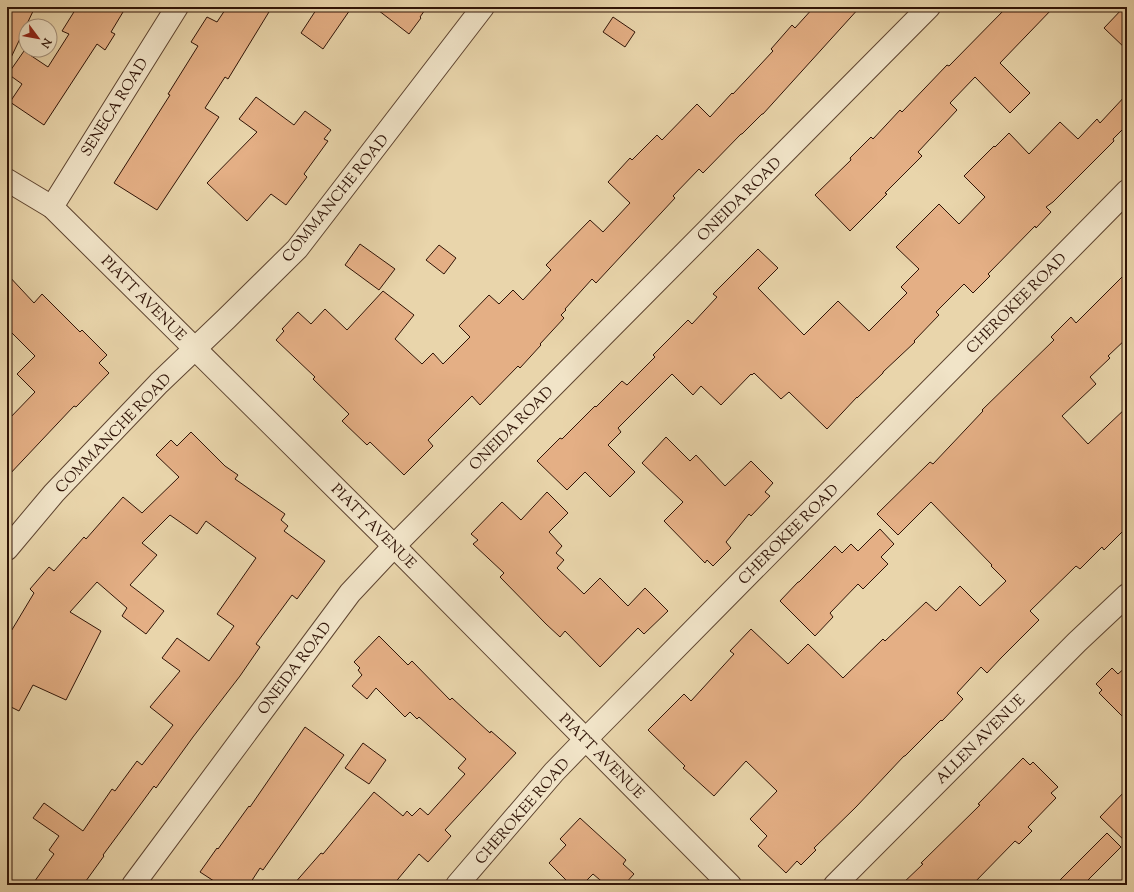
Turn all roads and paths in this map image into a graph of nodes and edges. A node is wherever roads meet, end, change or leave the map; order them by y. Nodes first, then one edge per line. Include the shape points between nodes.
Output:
1 (177, 7) edge
2 (483, 7) edge
3 (929, 7) edge
4 (7, 180) edge
5 (1127, 190) edge
6 (52, 207) junction
7 (195, 350) junction
8 (394, 546) junction
9 (7, 549) edge
10 (1127, 594) edge
11 (586, 739) junction
12 (133, 885) edge
13 (457, 885) edge
14 (730, 885) edge
15 (835, 885) edge

1 - 6 street, SENECA ROAD
2 - 7 street, COMMANCHE ROAD via 297,249
3 - 8 street, ONEIDA ROAD
4 - 6 street, PIATT AVENUE
5 - 11 street, CHEROKEE ROAD
6 - 7 street, PIATT AVENUE
7 - 8 street, PIATT AVENUE
7 - 9 street, COMMANCHE ROAD via 54,493
8 - 11 street, PIATT AVENUE
8 - 12 street, ONEIDA ROAD via 350,593
10 - 15 street, ALLEN AVENUE
11 - 13 street, CHEROKEE ROAD via 554,772
11 - 14 street, PIATT AVENUE

